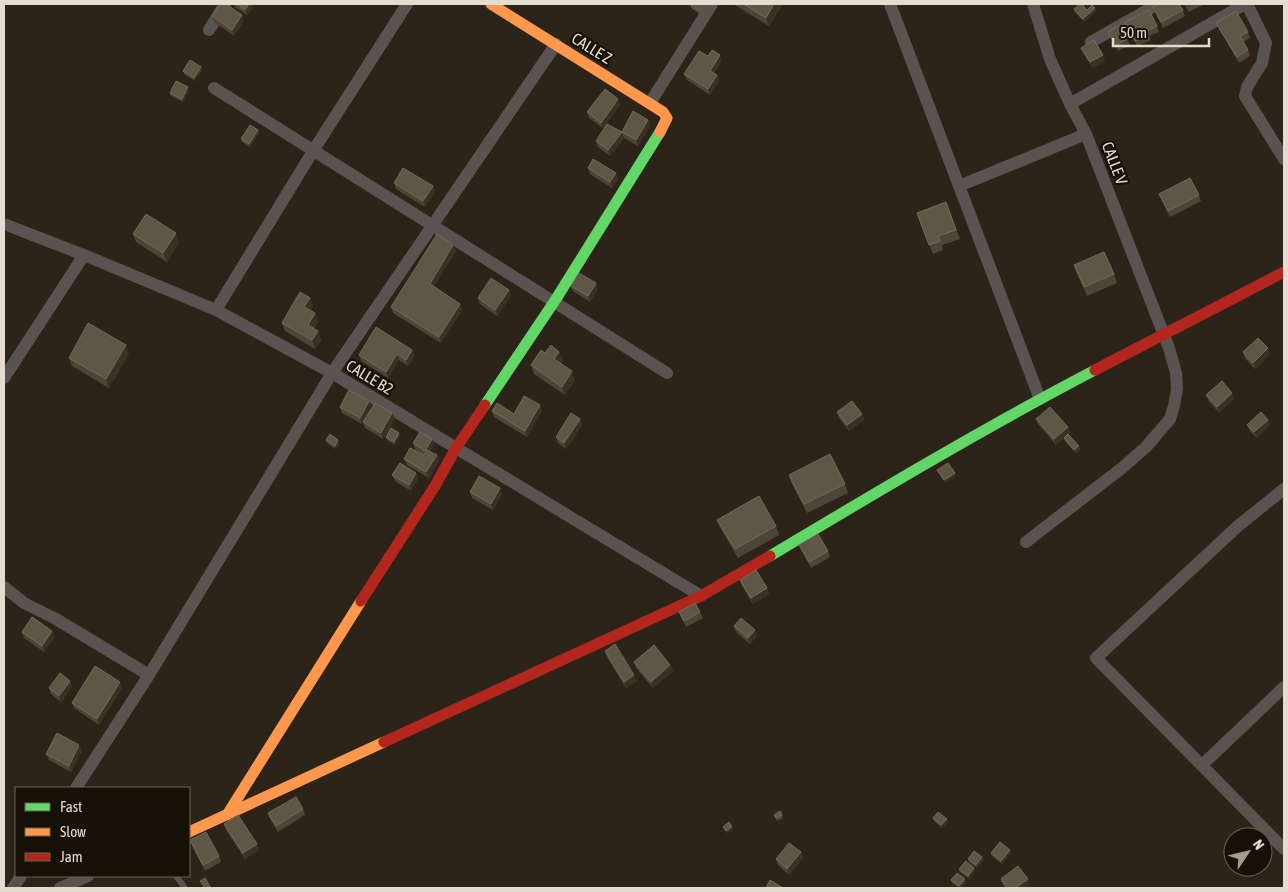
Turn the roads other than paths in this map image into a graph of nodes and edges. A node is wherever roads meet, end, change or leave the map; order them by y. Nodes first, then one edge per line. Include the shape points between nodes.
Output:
1 (225, 4) edge
2 (407, 4) edge
3 (491, 4) edge
4 (696, 4) edge
5 (890, 4) edge
6 (1158, 4) edge
7 (1246, 4) edge
8 (1036, 5) edge
9 (710, 7) edge
10 (209, 30) dead end
11 (1091, 42) edge
12 (556, 44) junction
13 (214, 88) dead end
14 (650, 103) junction
15 (1070, 104) junction
16 (1086, 134) junction
17 (313, 150) junction
18 (1284, 159) edge
19 (959, 186) junction
20 (4, 224) edge
21 (432, 225) junction
22 (84, 255) junction
23 (1284, 272) edge
24 (554, 302) junction
25 (216, 310) junction
26 (1164, 336) junction
27 (332, 373) junction
28 (667, 373) dead end
29 (4, 378) edge
30 (1040, 399) junction
31 (456, 448) junction
32 (1284, 489) edge
33 (1026, 542) dead end
34 (4, 587) edge
35 (701, 596) junction
36 (149, 675) junction
37 (1284, 687) edge
38 (1202, 766) junction
39 (77, 787) edge
40 (227, 815) junction
41 (190, 832) edge
42 (1284, 849) edge
43 (19, 877) edge
44 (86, 877) edge
45 (177, 877) edge
46 (13, 888) edge
47 (60, 888) edge
48 (186, 888) edge

1 - 10 street
2 - 17 street
3 - 12 street, CALLE Z
4 - 9 street
5 - 19 street
6 - 11 street
7 - 15 street
7 - 18 street via 1266,43 1262,63 1245,96
8 - 15 street, CALLE V via 1050,59
9 - 14 street
12 - 14 street, CALLE Z
12 - 21 street
13 - 17 street
14 - 24 street, CALLE Z via 663,112 667,118 666,125
15 - 16 street, CALLE V
16 - 19 street
16 - 26 street, CALLE V
17 - 21 street
17 - 25 street
19 - 30 street
20 - 22 street, CALLE B2
21 - 24 street
21 - 27 street
22 - 25 street, CALLE B2
22 - 29 street
23 - 26 street
24 - 28 street
24 - 31 street
25 - 27 street, CALLE B2
26 - 30 street
26 - 33 street, CALLE V via 1173,360 1177,388 1170,419 1122,468
27 - 31 street, CALLE B2
27 - 36 street
30 - 35 street
31 - 35 street, CALLE B2
31 - 40 street
32 - 38 street via 1238,526 1096,658
34 - 36 street via 24,603
35 - 40 street
36 - 39 street
37 - 38 street
38 - 42 street
40 - 41 street
43 - 46 street
44 - 47 street
45 - 48 lane

